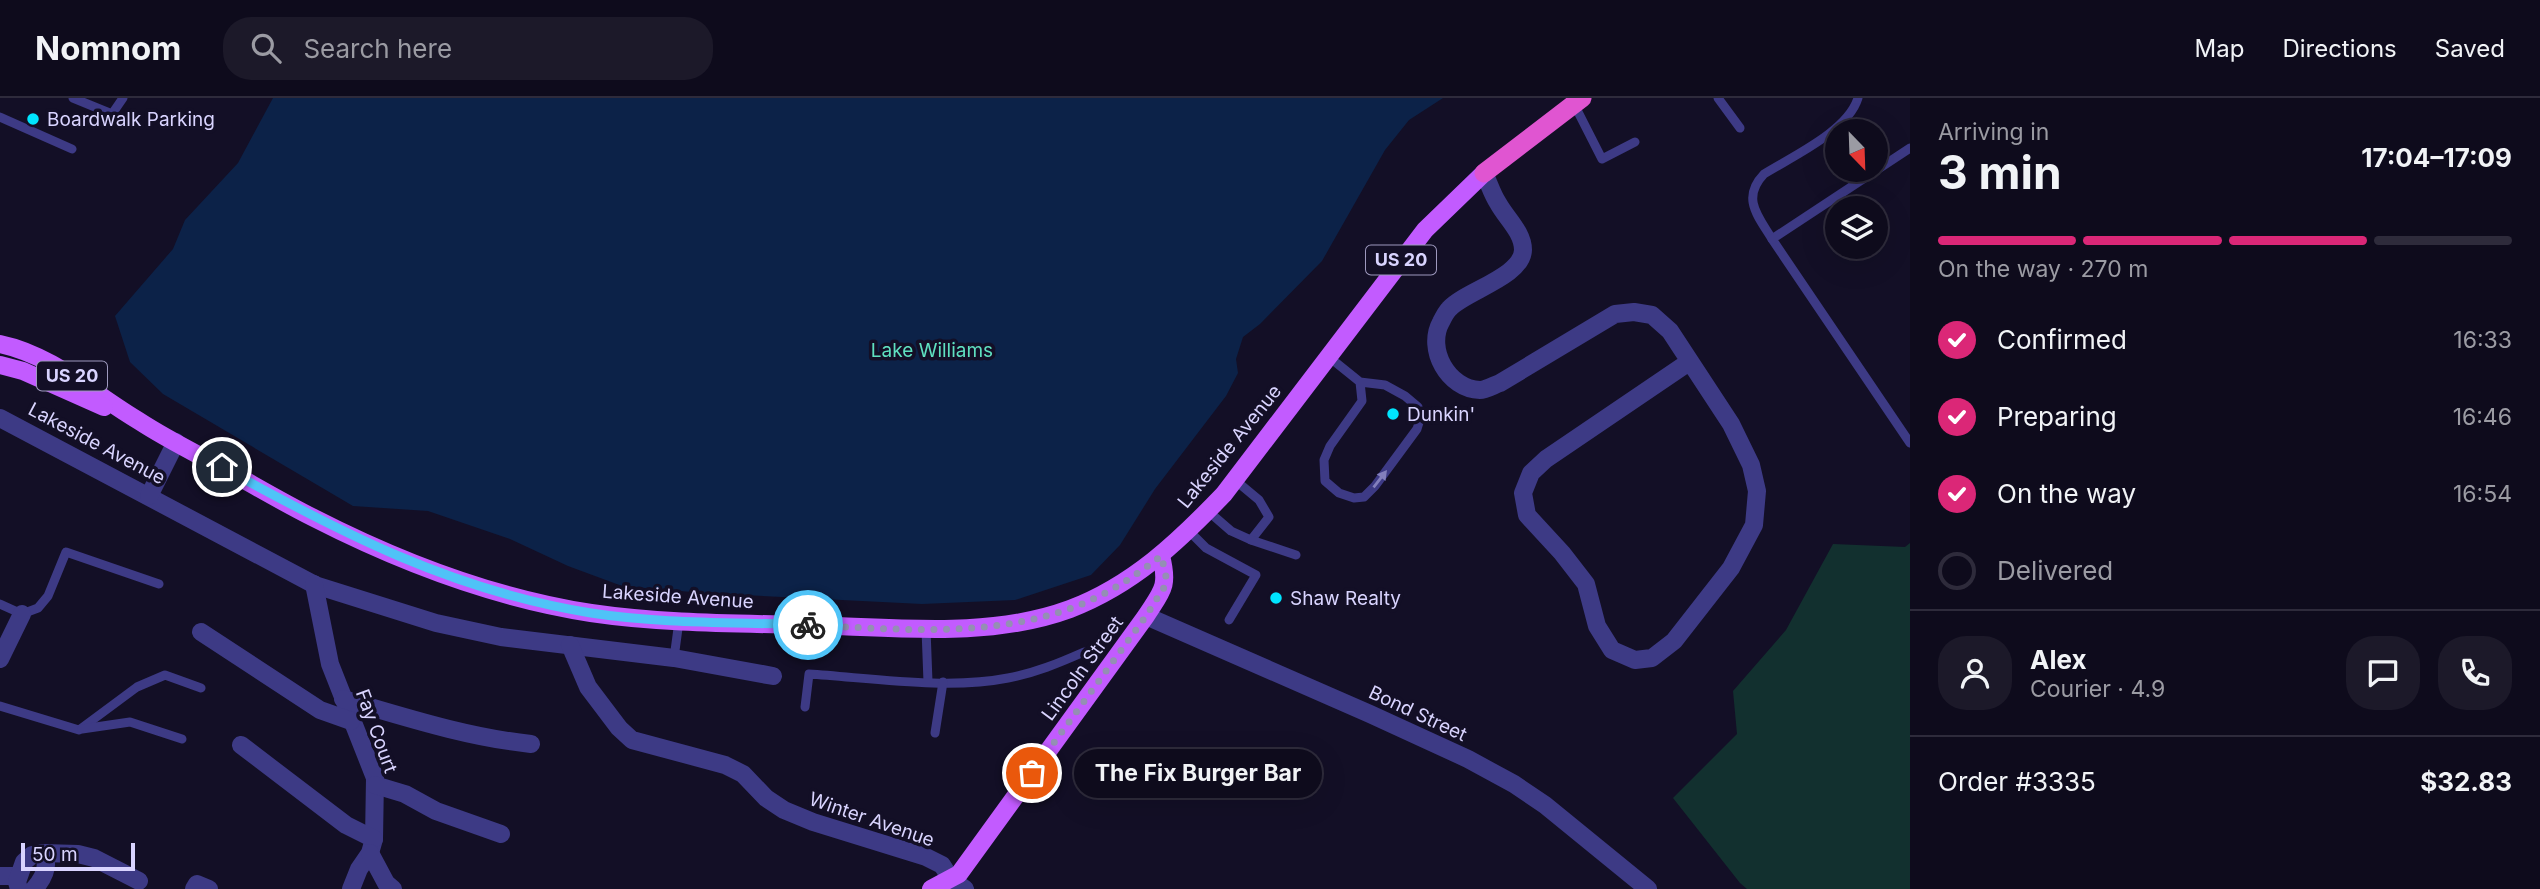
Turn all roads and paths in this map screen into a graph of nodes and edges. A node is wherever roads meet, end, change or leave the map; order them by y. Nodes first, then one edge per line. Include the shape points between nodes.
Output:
1 (73, 98) edge
2 (123, 98) edge
3 (1718, 98) edge
4 (1858, 98) edge
5 (1578, 101) edge
6 (0, 117) edge
7 (1740, 128) dead end
8 (1635, 142) dead end
9 (1910, 148) edge
10 (72, 149) dead end
11 (1485, 173) junction
12 (1772, 239) junction
13 (0, 344) edge
14 (1329, 357) junction
15 (1689, 362) junction
16 (0, 365) edge
17 (1360, 382) junction
18 (0, 418) edge
19 (138, 421) junction
20 (1907, 431) edge
21 (176, 442) junction
22 (1910, 443) edge
23 (1236, 480) junction
24 (149, 496) junction
25 (1208, 511) junction
26 (1189, 531) junction
27 (1251, 540) junction
28 (1296, 555) dead end
29 (1161, 556) junction
30 (159, 584) dead end
31 (314, 584) junction
32 (0, 604) edge
33 (22, 614) junction
34 (1146, 616) junction
35 (1229, 620) dead end
36 (679, 621) junction
37 (926, 629) junction
38 (201, 632) dead end
39 (570, 645) junction
40 (1084, 652) dead end
41 (674, 658) junction
42 (0, 659) edge
43 (773, 676) dead end
44 (928, 682) junction
45 (943, 682) junction
46 (201, 688) dead end
47 (343, 699) junction
48 (0, 706) edge
49 (805, 707) dead end
50 (351, 721) junction
51 (79, 730) junction
52 (935, 733) dead end
53 (182, 739) dead end
54 (531, 744) dead end
55 (241, 745) dead end
56 (375, 785) junction
57 (501, 834) dead end
58 (372, 846) junction
59 (43, 853) junction
60 (0, 876) edge
61 (139, 881) dead end
62 (19, 882) edge
63 (958, 884) edge
64 (34, 889) edge
65 (194, 889) edge
66 (209, 889) edge
67 (351, 889) edge
68 (393, 889) edge
69 (931, 889) edge
70 (1648, 889) edge

1 - 2 lane via 112,114
3 - 7 lane
4 - 12 lane via 1834,131 1756,182 1755,211
5 - 8 lane via 1602,159
5 - 11 highway, Lakeside Avenue / US 20
6 - 10 lane
9 - 12 lane
11 - 14 main road, Lakeside Avenue / US 20 via 1426,230
11 - 15 street via 1497,202 1521,237 1523,252 1502,276 1450,307 1439,324 1434,344 1443,366 1457,382 1480,390 1500,383 1615,314 1634,312 1652,315 1670,331
12 - 20 lane
13 - 19 main road, Lakeside Avenue / US 20 via 23,348 64,370
14 - 17 lane
14 - 23 main road, Lakeside Avenue / US 20
15 - 15 street via 1731,424 1751,465 1757,491 1754,525 1731,568 1674,641 1652,658 1635,660 1612,650 1597,626 1586,584 1527,515 1524,493 1531,473 1546,459
16 - 19 main road, Lakeside Avenue / US 20
17 -> 17 lane via 1362,401 1324,460 1325,481 1353,498 1364,497 1376,486 1417,429 1421,416 1405,396 1385,385
18 - 24 street, Lakeside Avenue
19 - 21 main road, Lakeside Avenue / US 20
20 - 22 lane
21 - 24 street
21 - 36 main road, Lakeside Avenue / US 20 via 313,518 455,579 559,607
23 - 25 main road, Lakeside Avenue / US 20
23 - 27 lane via 1259,500 1269,517
24 - 31 street, Lakeside Avenue
25 - 26 main road, Lakeside Avenue / US 20
25 - 27 lane via 1231,531
26 - 29 main road, Lakeside Avenue / US 20
26 - 35 lane via 1206,548 1256,575
27 - 28 lane
29 - 34 main road, Lincoln Street via 1165,586
29 - 37 main road, Lakeside Avenue / US 20 via 1111,589 1047,616
30 - 33 lane via 66,552 48,596 38,608
31 - 39 street, Lakeside Avenue via 436,623
31 - 47 street, Fay Court via 330,664
32 - 33 lane
33 - 42 street
34 - 63 main road, Lincoln Street via 959,874
34 - 70 street, Bond Street via 1370,714 1514,784
36 - 37 main road, Lakeside Avenue / US 20
36 - 41 lane
37 - 44 lane
38 - 50 street via 320,710
39 - 41 street, Lakeside Avenue
39 - 63 street, Winter Avenue via 588,687 632,740 725,765 743,774 784,810 926,857 942,865
40 - 45 lane via 1007,678
41 - 43 street, Lakeside Avenue
44 - 45 lane
44 - 49 lane via 809,674
45 - 52 lane
46 - 51 lane via 165,675 137,687
47 - 50 street, Fay Court
47 - 54 street via 452,730
48 - 51 lane
50 - 56 street, Fay Court
51 - 53 lane via 130,722
55 - 58 street
56 - 57 street
56 - 58 street, Fay Court
58 - 67 street, Fay Court
58 - 68 street via 386,883
59 - 61 street via 94,858
59 - 62 street via 24,862
59 - 64 street via 46,870
60 - 62 street
63 - 69 main road, Lincoln Street
65 - 66 street via 197,884

